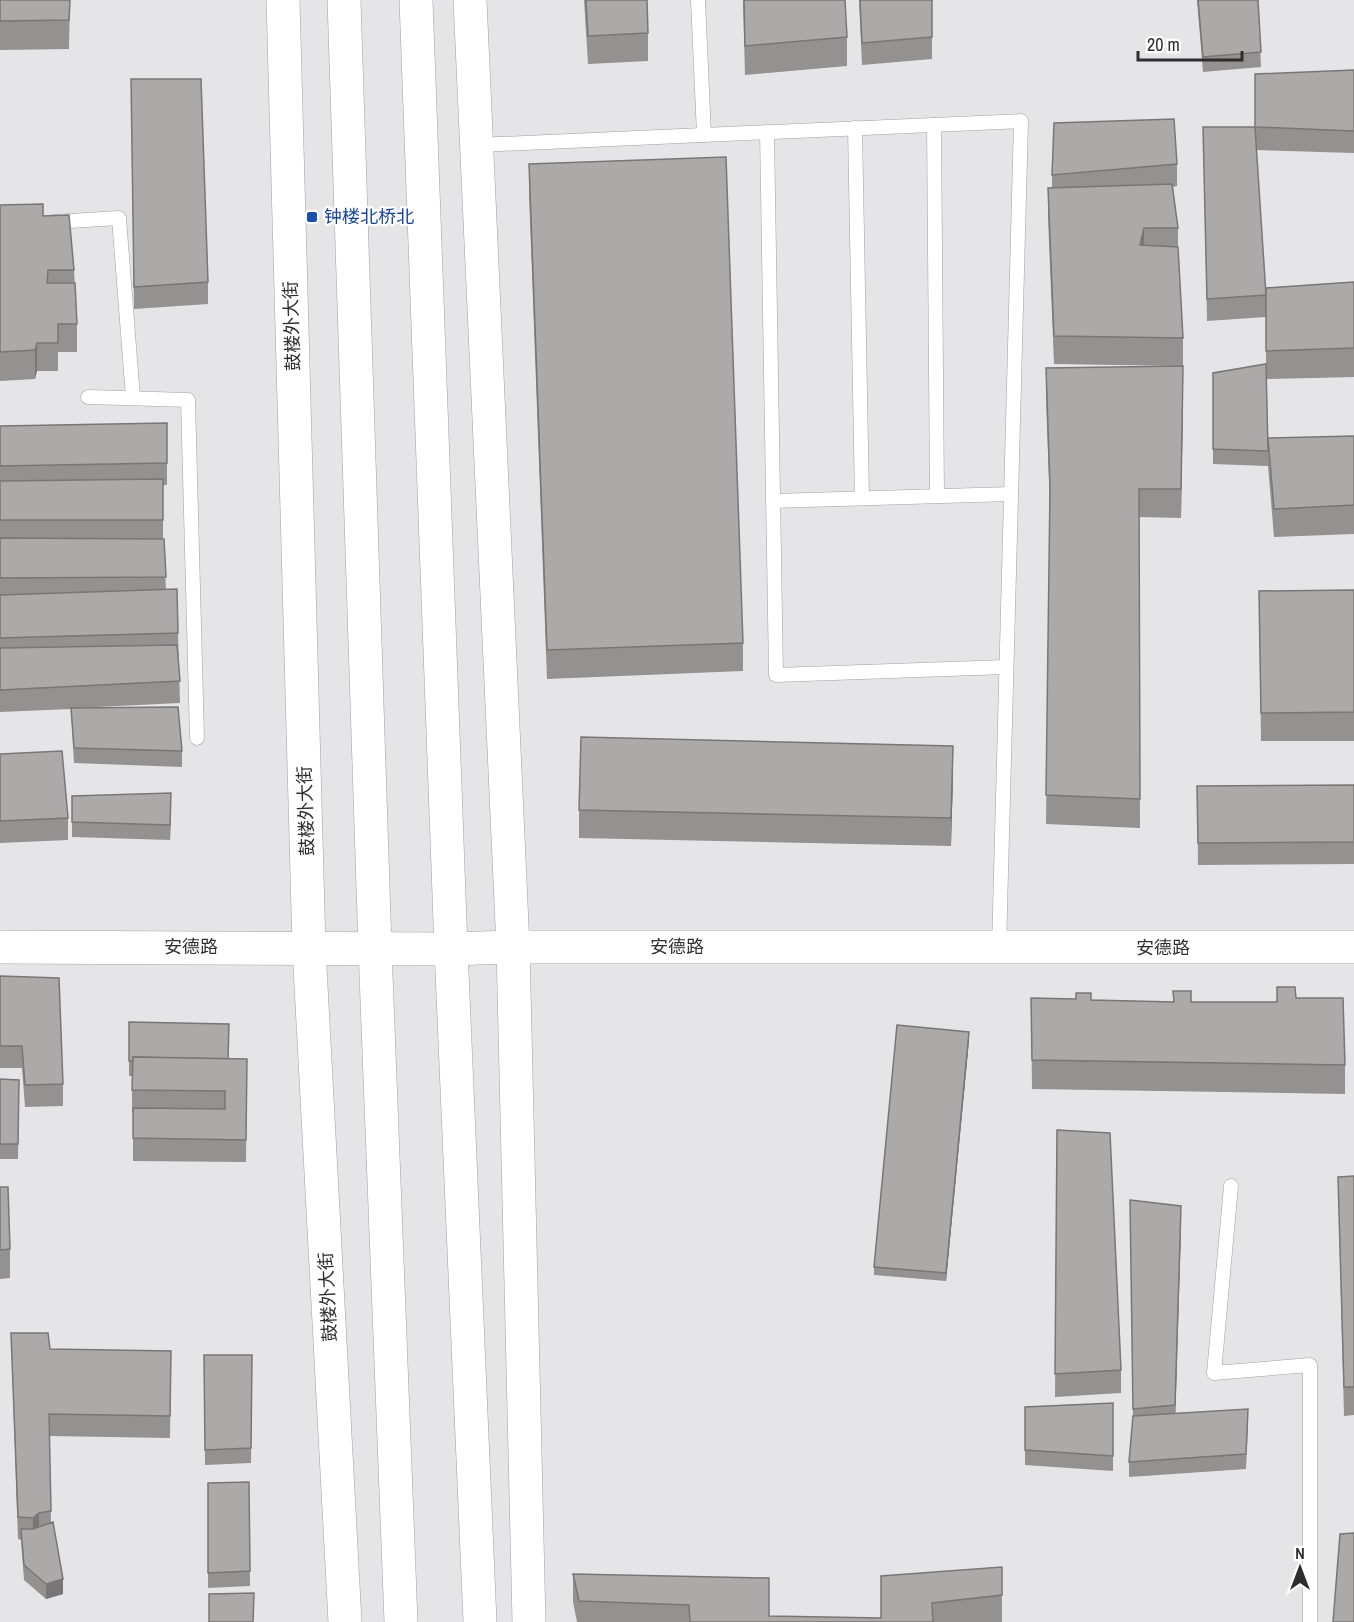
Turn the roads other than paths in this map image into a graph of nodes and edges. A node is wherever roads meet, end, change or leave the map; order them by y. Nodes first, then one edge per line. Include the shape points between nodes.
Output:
1 (283, 0) edge
2 (344, 0) edge
3 (416, 0) edge
4 (470, 0) edge
5 (698, 0) edge
6 (934, 125) junction
7 (855, 128) junction
8 (767, 132) junction
9 (704, 135) junction
10 (477, 145) junction
11 (39, 223) edge
12 (88, 397) dead end
13 (133, 398) junction
14 (1011, 494) junction
15 (937, 496) junction
16 (862, 498) junction
17 (773, 501) junction
18 (1006, 667) junction
19 (197, 738) dead end
20 (0, 947) edge
21 (513, 947) junction
22 (1354, 947) edge
23 (309, 948) junction
24 (375, 948) junction
25 (999, 948) junction
26 (451, 949) junction
27 (1231, 1186) dead end
28 (345, 1622) edge
29 (401, 1622) edge
30 (480, 1622) edge
31 (529, 1622) edge
32 (1310, 1622) edge

1 - 23 street, 鼓楼外大街
2 - 24 street
3 - 26 street
4 - 10 street
5 - 9 lane
6 - 7 lane
6 - 14 lane via 1020,121
6 - 15 lane
7 - 8 lane
7 - 16 lane
8 - 9 lane
8 - 17 lane
9 - 10 lane
10 - 21 street
11 - 13 lane via 119,218
12 - 13 lane
13 - 19 lane via 188,400
14 - 15 lane
14 - 18 lane
15 - 16 lane
16 - 17 lane
17 - 18 lane via 776,675
18 - 25 lane
20 - 23 street, 安德路
21 - 25 street, 安德路
21 - 26 street, 安德路
21 - 31 street
22 - 25 street, 安德路
23 - 24 street, 安德路
23 - 28 street, 鼓楼外大街
24 - 26 street, 安德路
24 - 29 street
26 - 30 street
27 - 32 lane via 1214,1372 1310,1365

